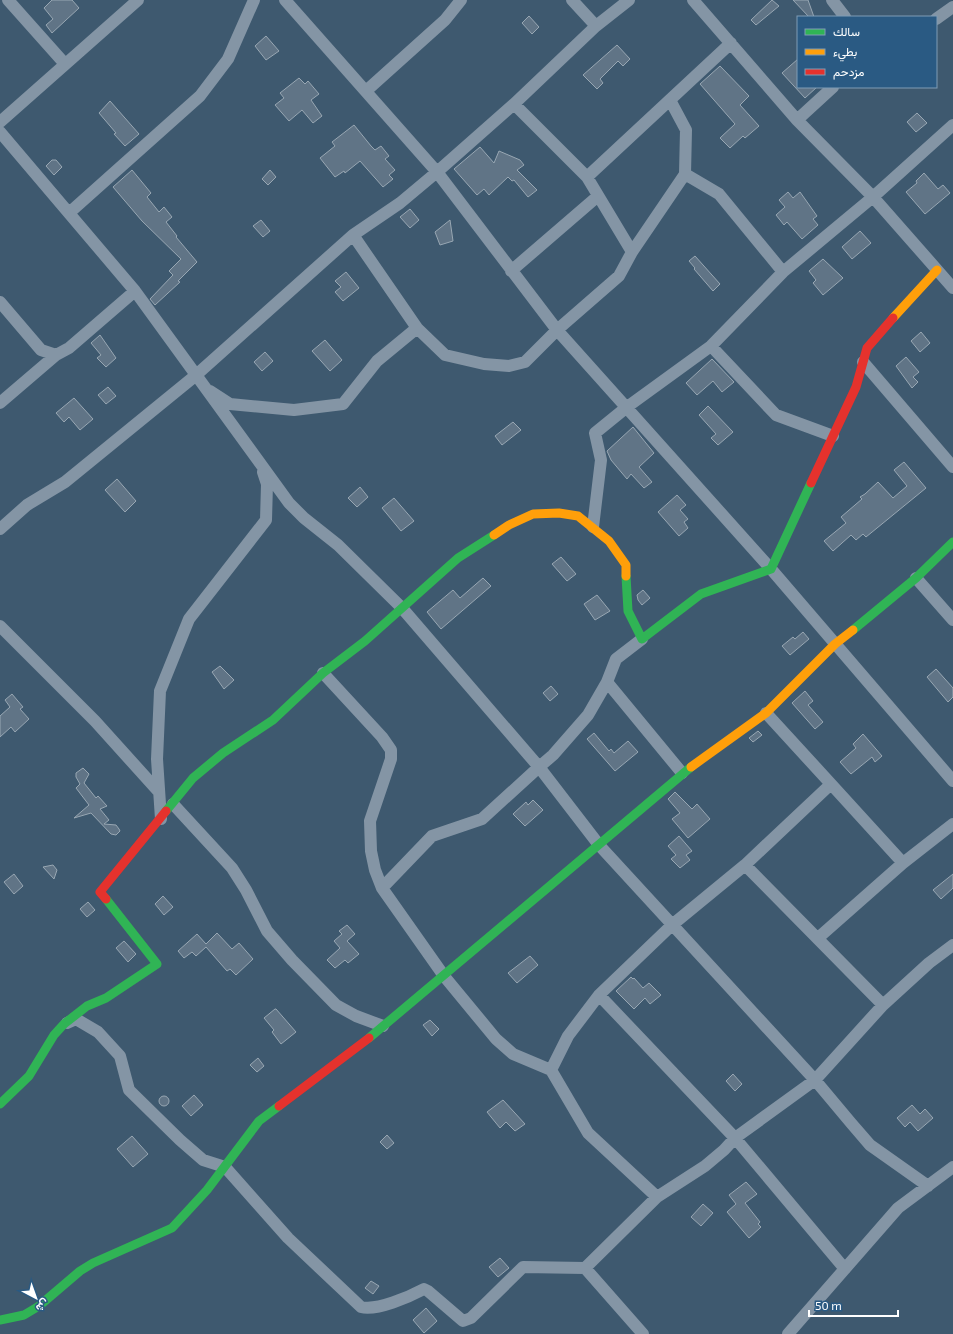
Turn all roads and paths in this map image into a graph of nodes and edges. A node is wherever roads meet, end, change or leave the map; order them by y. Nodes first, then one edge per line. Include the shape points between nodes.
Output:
1 (8, 0) edge
2 (138, 0) edge
3 (254, 0) edge
4 (285, 0) edge
5 (461, 0) edge
6 (572, 0) edge
7 (629, 0) edge
8 (693, 0) edge
9 (832, 0) edge
10 (953, 8) edge
11 (844, 16) edge
12 (937, 18) edge
13 (596, 26) junction
14 (731, 43) junction
15 (65, 64) junction
16 (832, 88) edge
17 (366, 91) junction
18 (670, 100) junction
19 (514, 104) junction
20 (797, 120) junction
21 (0, 122) edge
22 (953, 125) edge
23 (0, 132) edge
24 (437, 172) junction
25 (685, 174) junction
26 (587, 177) junction
27 (598, 196) junction
28 (873, 197) junction
29 (69, 213) junction
30 (353, 235) junction
31 (632, 252) junction
32 (938, 270) junction
33 (512, 271) junction
34 (783, 272) junction
35 (953, 288) edge
36 (135, 291) junction
37 (0, 302) edge
38 (417, 328) junction
39 (557, 330) junction
40 (711, 346) junction
41 (56, 355) junction
42 (863, 362) junction
43 (195, 376) junction
44 (203, 386) junction
45 (0, 403) edge
46 (627, 407) junction
47 (833, 436) junction
48 (259, 462) junction
49 (953, 467) edge
50 (592, 527) junction
51 (0, 529) edge
52 (953, 542) edge
53 (771, 569) junction
54 (916, 578) junction
55 (402, 608) junction
56 (953, 620) edge
57 (0, 626) edge
58 (642, 639) junction
59 (835, 644) junction
60 (322, 673) junction
61 (607, 682) junction
62 (766, 712) junction
63 (539, 767) junction
64 (682, 773) junction
65 (953, 781) edge
66 (831, 784) junction
67 (159, 792) junction
68 (173, 804) junction
69 (161, 819) junction
70 (953, 824) edge
71 (599, 845) junction
72 (903, 863) junction
73 (745, 865) junction
74 (382, 888) junction
75 (672, 925) junction
76 (818, 938) junction
77 (953, 945) edge
78 (444, 976) junction
79 (599, 995) junction
80 (883, 1005) junction
81 (64, 1024) junction
82 (383, 1026) junction
83 (551, 1070) junction
84 (815, 1080) junction
85 (0, 1104) edge
86 (735, 1138) junction
87 (225, 1167) junction
88 (953, 1167) edge
89 (928, 1186) junction
90 (657, 1197) junction
91 (585, 1268) junction
92 (845, 1269) junction
93 (0, 1320) edge
94 (643, 1334) edge
95 (788, 1334) edge

1 - 15 street
2 - 15 street
3 - 29 street via 228,59 200,96
4 - 17 street
5 - 17 street via 445,20
6 - 13 street
7 - 13 street
8 - 14 street
9 - 11 street
10 - 12 street
13 - 19 street
14 - 18 street
14 - 20 street
15 - 21 street
16 - 20 street
17 - 24 street
18 - 25 street via 686,130
18 - 26 street
19 - 24 street
19 - 26 street
20 - 28 street
22 - 28 street
23 - 29 street
24 - 30 street via 400,203
24 - 33 street
25 - 31 street
25 - 34 street via 719,194
26 - 27 street
27 - 31 street
27 - 33 street
28 - 32 street
28 - 34 street
29 - 36 street
30 - 38 street
30 - 43 street
31 - 39 street via 619,276
32 - 35 street
32 - 42 street via 875,337 867,348
33 - 39 street
34 - 40 street
36 - 41 street via 69,348
36 - 43 street
37 - 41 street via 41,350
38 - 39 street via 445,355 484,364 509,366 525,362
38 - 44 street via 377,361 343,404 294,410 230,404
39 - 46 street
40 - 46 street
40 - 47 street via 776,415
41 - 45 street
42 - 47 street via 856,387
42 - 49 street
43 - 44 street
43 - 51 street via 65,482 28,506
44 - 48 street
46 - 50 street via 595,433 601,460
46 - 53 street
47 - 53 street
48 - 55 street via 289,503 338,545
48 - 67 street via 267,484 266,520 189,619 160,691 157,759
50 - 55 street via 578,516 559,513 533,514 509,525 458,558
50 - 58 street via 609,541 626,565 628,611
52 - 54 street
53 - 58 street via 701,594
53 - 59 street
54 - 56 street
54 - 59 street
55 - 60 street via 365,641
55 - 63 street
57 - 67 street via 95,720
58 - 61 street via 616,659
59 - 62 street
59 - 65 street
60 - 68 street via 273,720 223,753 193,778
60 - 74 street via 391,750 391,759 370,821 371,851
61 - 63 street via 588,714 553,755
61 - 64 street
62 - 64 street
62 - 66 street
63 - 71 street
63 - 74 street via 482,819 432,836
64 - 71 street
66 - 72 street
66 - 73 street
67 - 69 street
68 - 69 street
68 - 82 street via 232,868 267,931 292,960 336,1005
69 - 81 street via 100,892 157,964 106,998 87,1006
70 - 72 street
71 - 75 street
71 - 78 street
72 - 76 street
73 - 75 street
73 - 76 street
74 - 78 street
75 - 79 street
75 - 84 street
76 - 80 street
77 - 80 street
78 - 82 street
78 - 83 street via 496,1039 513,1054
79 - 83 street via 568,1036
79 - 86 street
80 - 84 street
81 - 85 street via 29,1076
81 - 87 street via 76,1019 98,1032 120,1056 130,1090 203,1160
82 - 87 street via 260,1122
83 - 90 street via 588,1133
84 - 86 street
84 - 89 street via 870,1145
86 - 90 street via 705,1166
86 - 92 street
87 - 91 street via 288,1238 361,1307 368,1309 424,1290 464,1320 471,1318 523,1267
87 - 93 street via 172,1228 94,1263 24,1315
88 - 89 street
89 - 92 street via 898,1208
90 - 91 street
91 - 94 street
92 - 95 street

